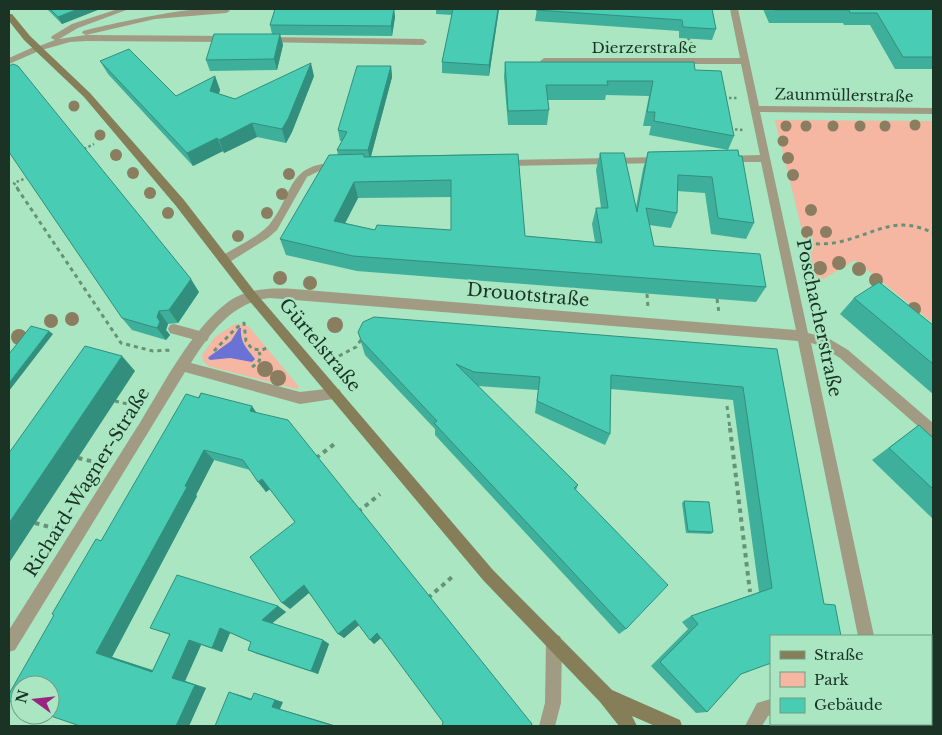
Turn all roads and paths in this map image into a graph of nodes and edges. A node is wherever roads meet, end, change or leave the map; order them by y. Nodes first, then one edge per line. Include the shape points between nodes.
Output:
1 (125, 9) edge
2 (734, 9) edge
3 (226, 11) dead end
4 (9, 16) edge
5 (69, 38) junction
6 (235, 39) edge
7 (255, 40) edge
8 (423, 42) dead end
9 (38, 48) junction
10 (9, 61) edge
11 (544, 61) edge
12 (744, 61) junction
13 (718, 98) edge
14 (738, 98) dead end
15 (754, 108) junction
16 (933, 111) edge
17 (724, 129) edge
18 (744, 130) dead end
19 (94, 144) dead end
20 (84, 149) edge
21 (764, 158) junction
22 (714, 159) edge
23 (672, 160) edge
24 (492, 163) edge
25 (354, 166) edge
26 (26, 178) edge
27 (933, 232) edge
28 (800, 243) dead end
29 (224, 260) junction
30 (647, 294) edge
31 (251, 295) junction
32 (717, 299) edge
33 (648, 309) dead end
34 (720, 315) dead end
35 (174, 328) edge
36 (366, 334) edge
37 (203, 336) junction
38 (802, 336) junction
39 (269, 347) dead end
40 (173, 349) dead end
41 (259, 352) junction
42 (211, 354) dead end
43 (339, 356) dead end
44 (182, 366) junction
45 (248, 367) dead end
46 (335, 394) junction
47 (115, 401) dead end
48 (136, 406) dead end
49 (727, 406) edge
50 (933, 431) edge
51 (337, 442) dead end
52 (78, 458) dead end
53 (316, 458) edge
54 (100, 463) dead end
55 (380, 494) dead end
56 (358, 512) edge
57 (35, 523) dead end
58 (57, 529) dead end
59 (452, 577) dead end
60 (750, 592) dead end
61 (428, 598) edge
62 (866, 635) edge
63 (554, 642) junction
64 (9, 644) edge
65 (606, 696) junction
66 (770, 707) edge
67 (547, 726) edge
68 (629, 726) edge
69 (674, 726) edge
70 (753, 726) edge

1 - 9 street via 75,26
2 - 12 street, Poschacherstraße
3 - 5 street via 166,14
4 - 9 main road, Gürtelstraße
5 - 6 street
5 - 9 street
7 - 8 street
9 - 10 street
9 - 29 main road, Gürtelstraße via 88,95
11 - 12 street, Dierzerstraße
12 - 15 street, Poschacherstraße
13 - 14 path
15 - 16 street, Zaunmüllerstraße
15 - 21 street, Poschacherstraße
17 - 18 path
19 - 20 path
21 - 22 street
21 - 38 street, Poschacherstraße
23 - 24 street
25 - 29 street via 315,167 304,176 272,227
26 - 40 path via 14,183 121,343 154,351
27 - 28 path via 914,224 900,223 846,241
29 - 31 main road, Gürtelstraße
30 - 33 path
31 - 37 street, Richard-Wagner-Straße
31 - 38 street, Drouotstraße via 339,298
31 - 46 main road, Gürtelstraße
32 - 34 path
35 - 37 street
36 - 43 path via 356,347
37 - 44 street, Richard-Wagner-Straße
38 - 50 street, Drouotstraße via 824,342 844,354
38 - 62 street, Poschacherstraße
39 - 41 path
41 - 42 path via 248,345 244,322
41 - 45 path via 258,363
44 - 46 street via 300,398
44 - 64 street, Richard-Wagner-Straße
46 - 63 main road, Gürtelstraße via 488,575
47 - 48 path
49 - 60 path
51 - 53 path
52 - 54 path
55 - 56 path
57 - 58 path
59 - 61 path
63 - 65 main road, Gürtelstraße
63 - 67 street via 553,703
65 - 68 main road, Gürtelstraße
65 - 69 main road, Gürtelstraße
66 - 70 street via 763,710

